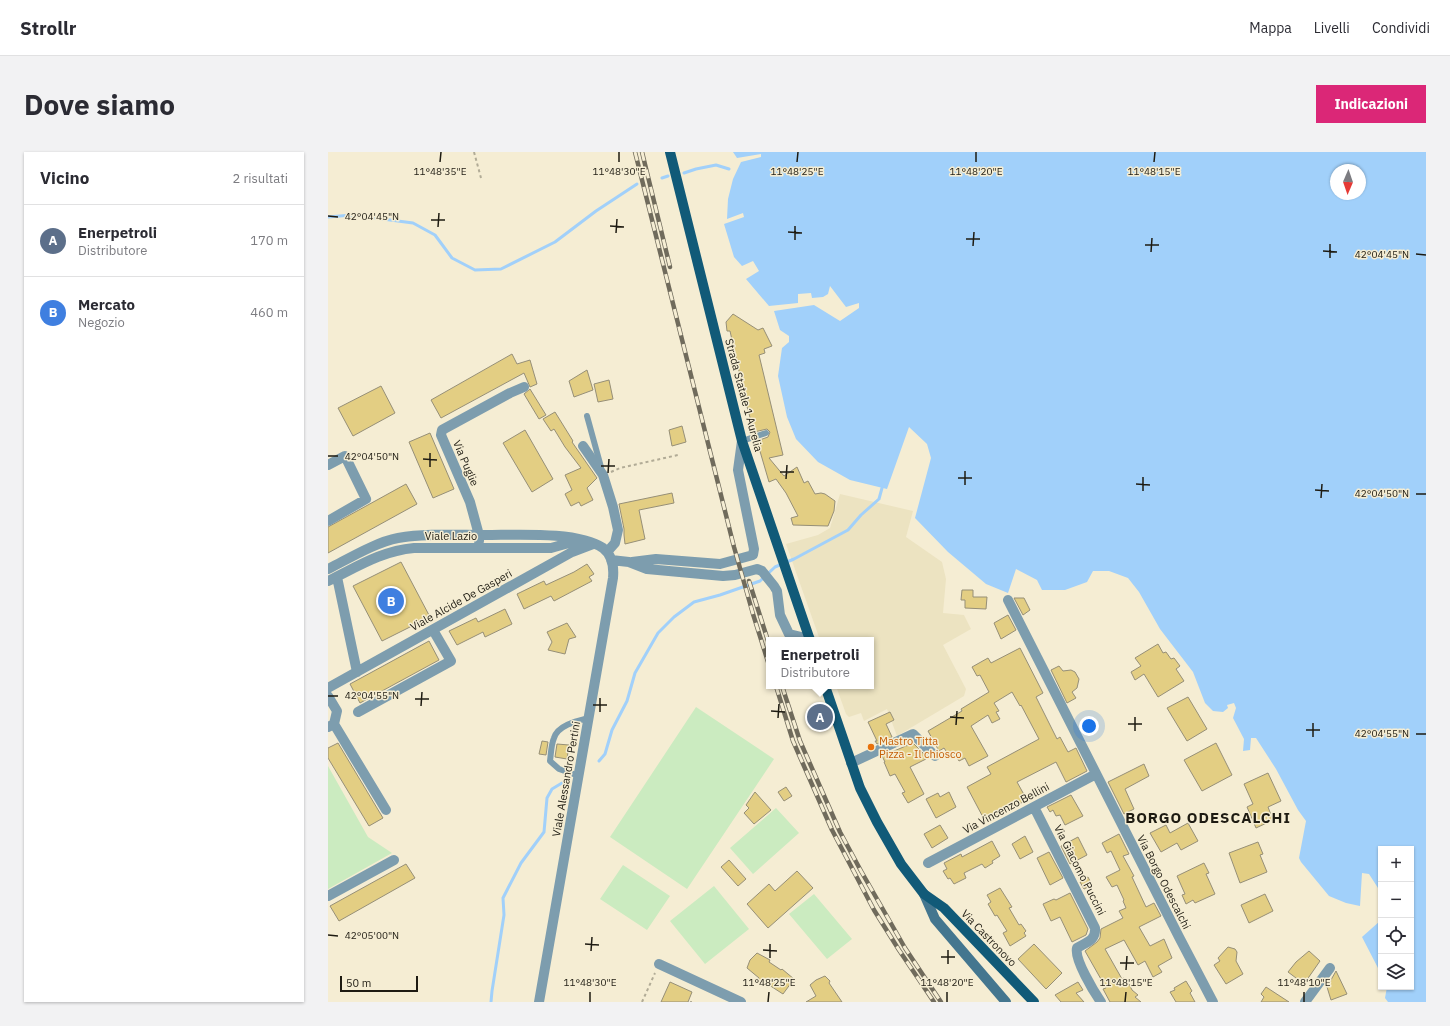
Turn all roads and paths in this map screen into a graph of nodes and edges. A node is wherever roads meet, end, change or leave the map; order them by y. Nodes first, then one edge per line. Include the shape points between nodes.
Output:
1 (474, 152) edge
2 (670, 152) edge
3 (482, 178) dead end
4 (524, 388) dead end
5 (587, 416) dead end
6 (766, 433) dead end
7 (742, 441) junction
8 (583, 446) dead end
9 (678, 455) dead end
10 (328, 465) edge
11 (603, 475) junction
12 (328, 521) edge
13 (479, 535) junction
14 (580, 540) junction
15 (593, 544) junction
16 (480, 548) junction
17 (609, 556) junction
18 (629, 562) junction
19 (328, 569) edge
20 (333, 579) edge
21 (1008, 600) dead end
22 (433, 630) junction
23 (800, 637) edge
24 (809, 637) edge
25 (357, 672) junction
26 (328, 688) edge
27 (826, 689) edge
28 (328, 696) edge
29 (358, 712) dead end
30 (589, 718) junction
31 (331, 726) edge
32 (935, 756) dead end
33 (851, 763) junction
34 (1096, 774) junction
35 (579, 776) junction
36 (1034, 807) junction
37 (386, 810) dead end
38 (394, 860) dead end
39 (928, 863) dead end
40 (924, 894) junction
41 (328, 896) edge
42 (659, 964) joint
43 (1330, 968) dead end
44 (539, 1002) edge
45 (642, 1002) edge
46 (741, 1002) edge
47 (1006, 1002) edge
48 (1034, 1002) edge
49 (1102, 1002) edge
50 (1213, 1002) edge
51 (1305, 1002) edge

1 - 3 path
2 - 7 main road, Strada Statale 1 Aurelia
4 - 13 street, Via Puglie via 442,430 441,435 470,502
5 - 11 lane
6 - 7 lane
7 - 18 street via 738,470 754,549 753,555 720,564 656,559
7 - 24 main road, Strada Statale 1 Aurelia
8 - 11 street
9 - 11 path via 620,468
10 - 12 street via 345,456 366,499
11 - 17 street via 618,530
13 - 14 street, Viale Lazio via 551,535
13 - 16 street, Via Puglie
13 - 19 street, Viale Lazio via 396,538
14 - 15 street, Viale Lazio
14 - 16 street, Viale Lazio via 551,548
15 - 17 street via 602,548
15 - 22 street, Viale Alcide De Gasperi via 572,552
16 - 20 street, Viale Lazio via 396,550
17 - 18 street
17 - 30 street, Viale Alessandro Pertini via 614,569 613,578
18 - 23 street via 647,569 723,576 757,569 762,571 774,586 780,615 789,634
20 - 25 street
21 - 34 street, Via Borgo Odescalchi
22 - 25 street, Viale Alcide De Gasperi
22 - 29 street via 451,661
25 - 26 street, Viale Alcide De Gasperi
27 - 33 main road
28 - 31 street via 337,711
30 - 35 street, Viale Alessandro Pertini
30 - 35 lane via 560,729 554,737 550,761 559,769
31 - 37 street
32 - 33 street via 913,734
33 - 40 main road via 877,822 901,864
34 - 36 street, Via Vincenzo Bellini
34 - 50 street, Via Borgo Odescalchi
35 - 44 street, Viale Alessandro Pertini
36 - 39 street, Via Vincenzo Bellini
36 - 49 street, Via Giacomo Puccini via 1095,928 1096,934 1093,938 1076,948 1076,952
38 - 41 street
40 - 47 main road via 935,919
40 - 48 main road, Via Castronovo via 944,908
42 - 45 path
42 - 46 street
43 - 51 street

